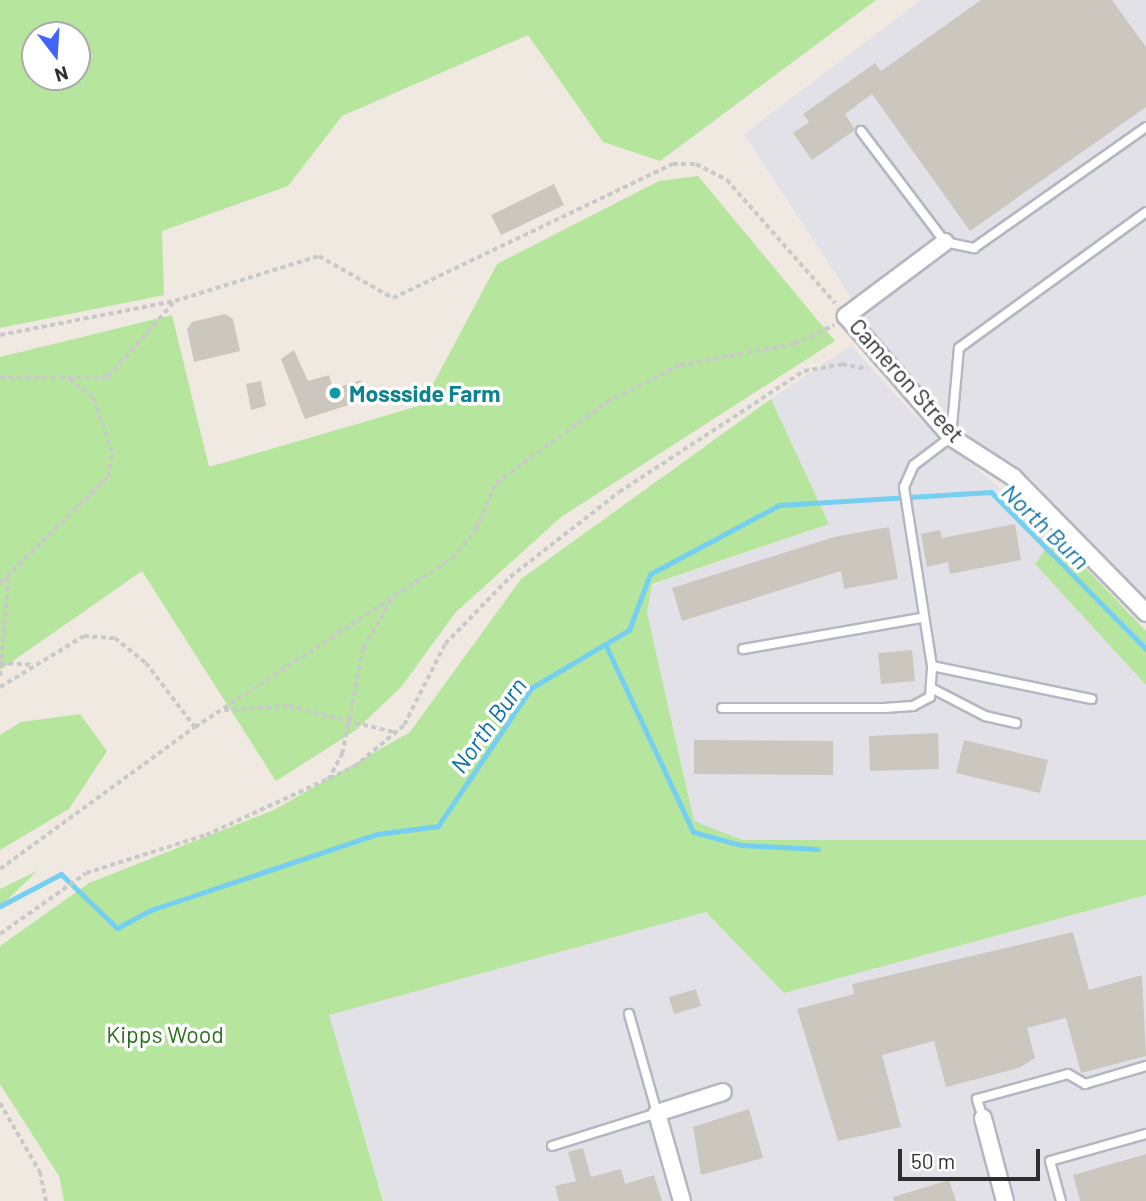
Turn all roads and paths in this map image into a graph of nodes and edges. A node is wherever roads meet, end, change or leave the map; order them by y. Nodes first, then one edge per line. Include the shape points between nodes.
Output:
1 (1146, 127) edge
2 (861, 131) dead end
3 (1146, 212) edge
4 (944, 242) junction
5 (175, 301) junction
6 (846, 316) junction
7 (0, 335) edge
8 (895, 375) junction
9 (66, 376) junction
10 (0, 378) edge
11 (951, 437) junction
12 (9, 576) junction
13 (0, 583) edge
14 (393, 597) junction
15 (1146, 613) edge
16 (921, 618) junction
17 (743, 649) dead end
18 (2, 664) edge
19 (35, 664) junction
20 (932, 666) junction
21 (0, 676) edge
22 (0, 687) edge
23 (933, 689) junction
24 (1092, 699) dead end
25 (722, 708) dead end
26 (218, 711) junction
27 (346, 722) junction
28 (1016, 723) dead end
29 (195, 727) junction
30 (397, 734) junction
31 (328, 781) junction
32 (0, 869) edge
33 (0, 934) edge
34 (629, 1014) dead end
35 (1146, 1066) edge
36 (723, 1092) dead end
37 (0, 1103) edge
38 (657, 1113) junction
39 (983, 1118) joint
40 (1146, 1134) edge
41 (552, 1146) dead end
42 (46, 1201) edge
43 (682, 1201) edge
44 (1005, 1201) edge
45 (1061, 1201) edge

1 - 4 lane via 974,248
2 - 4 lane
3 - 11 lane via 959,348
4 - 6 street, Cameron Street
5 - 6 path via 319,256 393,298 673,164 696,164 727,180
5 - 7 path
5 - 9 path via 108,377
6 - 8 street, Cameron Street
6 - 14 path via 814,338 680,365 607,402 509,471 496,483 466,545
8 - 11 street, Cameron Street
8 - 30 path via 842,364 804,371 619,492 510,577 445,643
9 - 10 path
9 - 12 path via 93,398 112,452 108,477
11 - 15 street, Cameron Street via 1013,477
11 - 16 lane via 914,465 904,487
12 - 13 path
12 - 18 path
14 - 26 path
14 - 27 path via 363,648
16 - 17 lane
16 - 20 lane
18 - 19 path
18 - 21 path
19 - 22 path
19 - 29 path via 84,636 115,638 146,663
20 - 23 lane
20 - 24 lane
23 - 25 lane via 913,706
23 - 28 lane via 975,712
26 - 27 path via 263,703
26 - 29 path
27 - 30 path
27 - 31 path via 342,754
29 - 32 path
30 - 31 path
31 - 33 path via 206,835 86,873
34 - 38 lane
35 - 39 lane via 1085,1084 1068,1074 977,1099
36 - 38 street
37 - 42 path via 40,1172
38 - 41 lane
38 - 43 street
39 - 44 street
40 - 45 lane via 1050,1161

